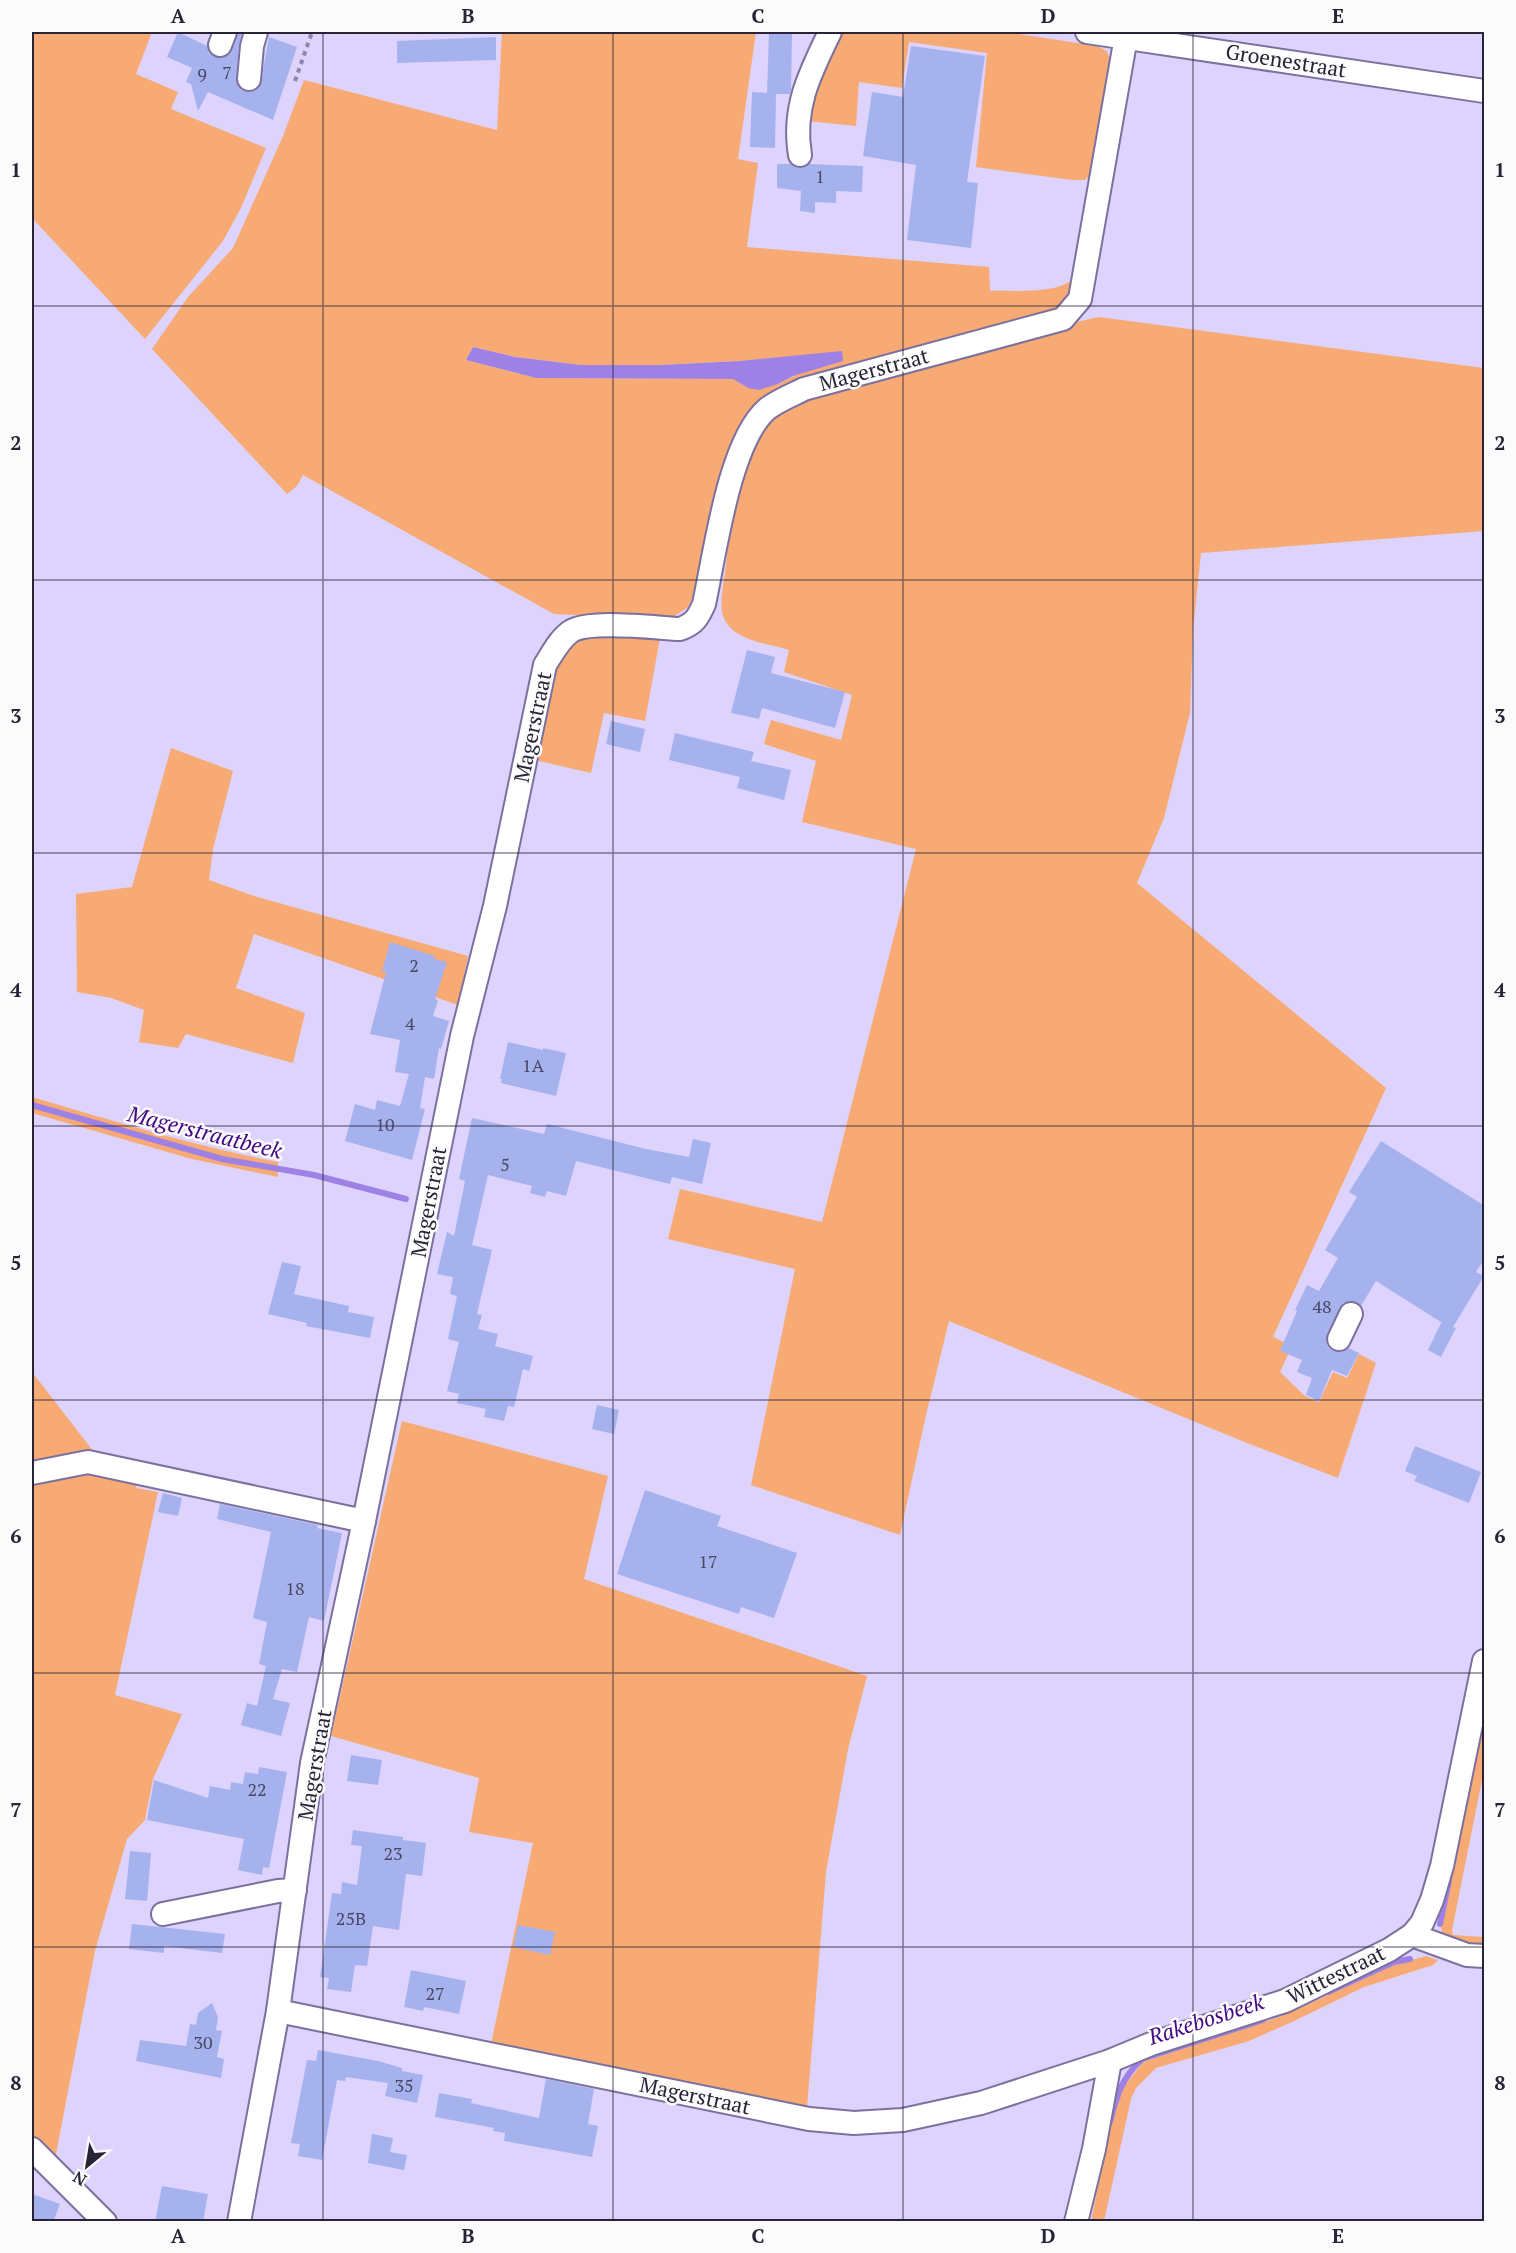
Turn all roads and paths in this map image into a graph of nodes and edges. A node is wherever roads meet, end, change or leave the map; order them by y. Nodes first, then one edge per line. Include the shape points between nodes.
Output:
1 (256, 32) edge
2 (312, 32) edge
3 (830, 32) edge
4 (1087, 32) edge
5 (1126, 37) junction
6 (249, 79) dead end
7 (295, 81) dead end
8 (1485, 91) edge
9 (800, 155) dead end
10 (1351, 1314) dead end
11 (1339, 1339) dead end
12 (32, 1473) edge
13 (364, 1521) junction
14 (1485, 1662) edge
15 (295, 1890) junction
16 (163, 1914) dead end
17 (1412, 1935) junction
18 (1485, 1956) edge
19 (278, 2011) junction
20 (1110, 2061) junction
21 (32, 2149) edge
22 (105, 2222) edge
23 (239, 2222) edge
24 (1076, 2222) edge

1 - 6 street
2 - 7 path
3 - 9 street via 804,89 798,113
4 - 5 street, Groenestraat
5 - 8 street, Groenestraat
5 - 13 street, Magerstraat via 1080,299 1063,319 804,389 767,409 745,440 731,477 699,617 692,625 680,629 590,625 571,631 545,665 495,906 462,1036
10 - 11 street
12 - 13 street via 88,1462
13 - 15 street, Magerstraat via 312,1763
14 - 17 street, Wittestraat via 1442,1866 1422,1923
15 - 16 street via 278,1890
15 - 19 street, Magerstraat
17 - 18 street via 1467,1955
17 - 20 street, Wittestraat via 1285,2001
19 - 20 street, Magerstraat via 809,2119 854,2123 903,2120 981,2103
19 - 23 street, Magerstraat
20 - 24 street
21 - 22 street

